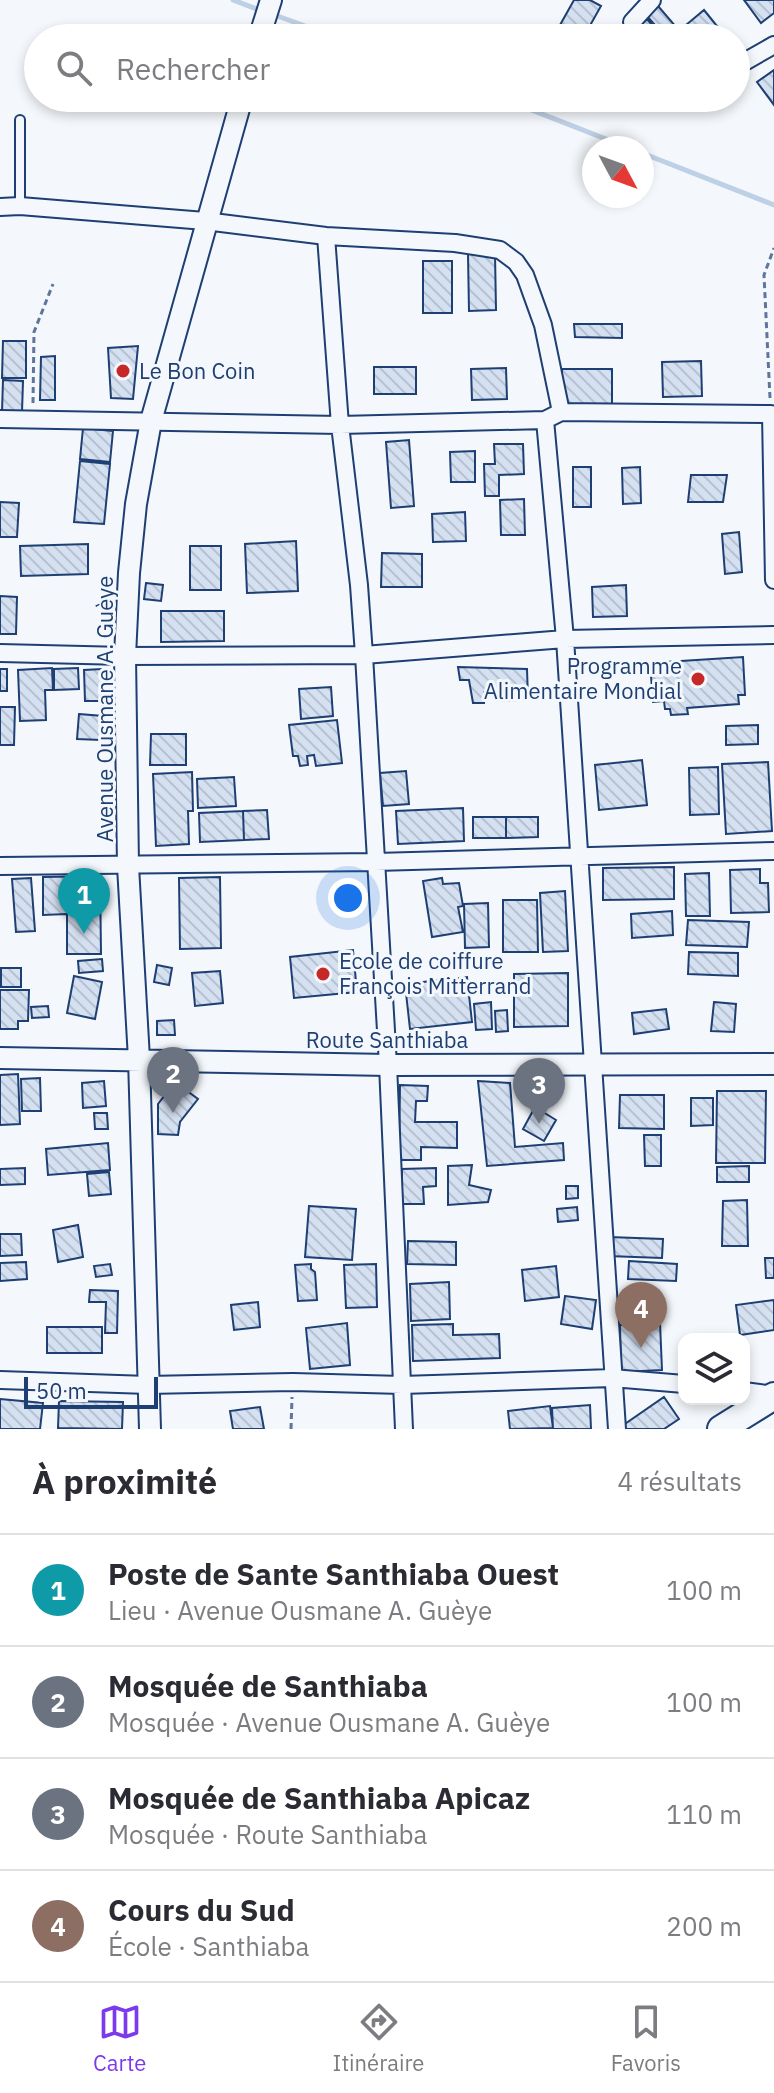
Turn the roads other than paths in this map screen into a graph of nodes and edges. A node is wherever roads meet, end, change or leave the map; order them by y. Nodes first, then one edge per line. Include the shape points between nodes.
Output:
1 (652, 0) edge
2 (632, 22) dead end
3 (774, 45) edge
4 (750, 59) edge
5 (238, 112) edge
6 (20, 120) dead end
7 (20, 206) junction
8 (0, 207) edge
9 (205, 221) junction
10 (326, 236) junction
11 (561, 412) junction
12 (0, 419) edge
13 (545, 420) junction
14 (151, 421) junction
15 (340, 425) junction
16 (774, 580) edge
17 (774, 635) edge
18 (565, 639) junction
19 (0, 653) edge
20 (364, 655) junction
21 (125, 656) junction
22 (774, 851) edge
23 (579, 855) junction
24 (376, 862) junction
25 (0, 866) edge
26 (128, 866) junction
27 (0, 1058) edge
28 (139, 1059) junction
29 (595, 1063) junction
30 (774, 1064) edge
31 (388, 1065) junction
32 (612, 1378) junction
33 (0, 1380) edge
34 (678, 1382) edge
35 (148, 1385) junction
36 (402, 1385) junction
37 (750, 1392) edge
38 (774, 1396) edge
39 (730, 1427) edge
40 (150, 1429) edge
41 (404, 1429) edge
42 (617, 1429) edge

1 - 2 street
3 - 4 street
5 - 9 street, Avenue Ousmane A. Guèye
6 - 7 lane
7 - 8 street
7 - 9 street
9 - 10 street
9 - 14 street, Avenue Ousmane A. Guèye
10 - 11 street via 455,243 507,254 525,275 543,325
10 - 15 street
11 - 13 street
11 - 16 street via 771,414
12 - 14 street
13 - 15 street
13 - 18 street
14 - 15 street
14 - 21 street, Avenue Ousmane A. Guèye via 132,541
15 - 20 street
17 - 18 street
18 - 20 street
18 - 23 street
19 - 21 street
20 - 21 street
20 - 24 street
21 - 26 street, Avenue Ousmane A. Guèye
22 - 23 street
23 - 24 street
23 - 29 street
24 - 26 street
24 - 31 street
25 - 26 street
26 - 28 street, Avenue Ousmane A. Guèye
27 - 28 street, Route Santhiaba
28 - 31 street, Route Santhiaba
28 - 35 street, Avenue Ousmane A. Guèye
29 - 30 street, Route Santhiaba
29 - 31 street, Route Santhiaba
29 - 32 street
31 - 36 street
32 - 34 street via 658,1376
32 - 36 street
32 - 42 street
33 - 35 street
35 - 36 street
35 - 40 street, Avenue Ousmane A. Guèye
36 - 41 street
37 - 38 street
38 - 39 main road

